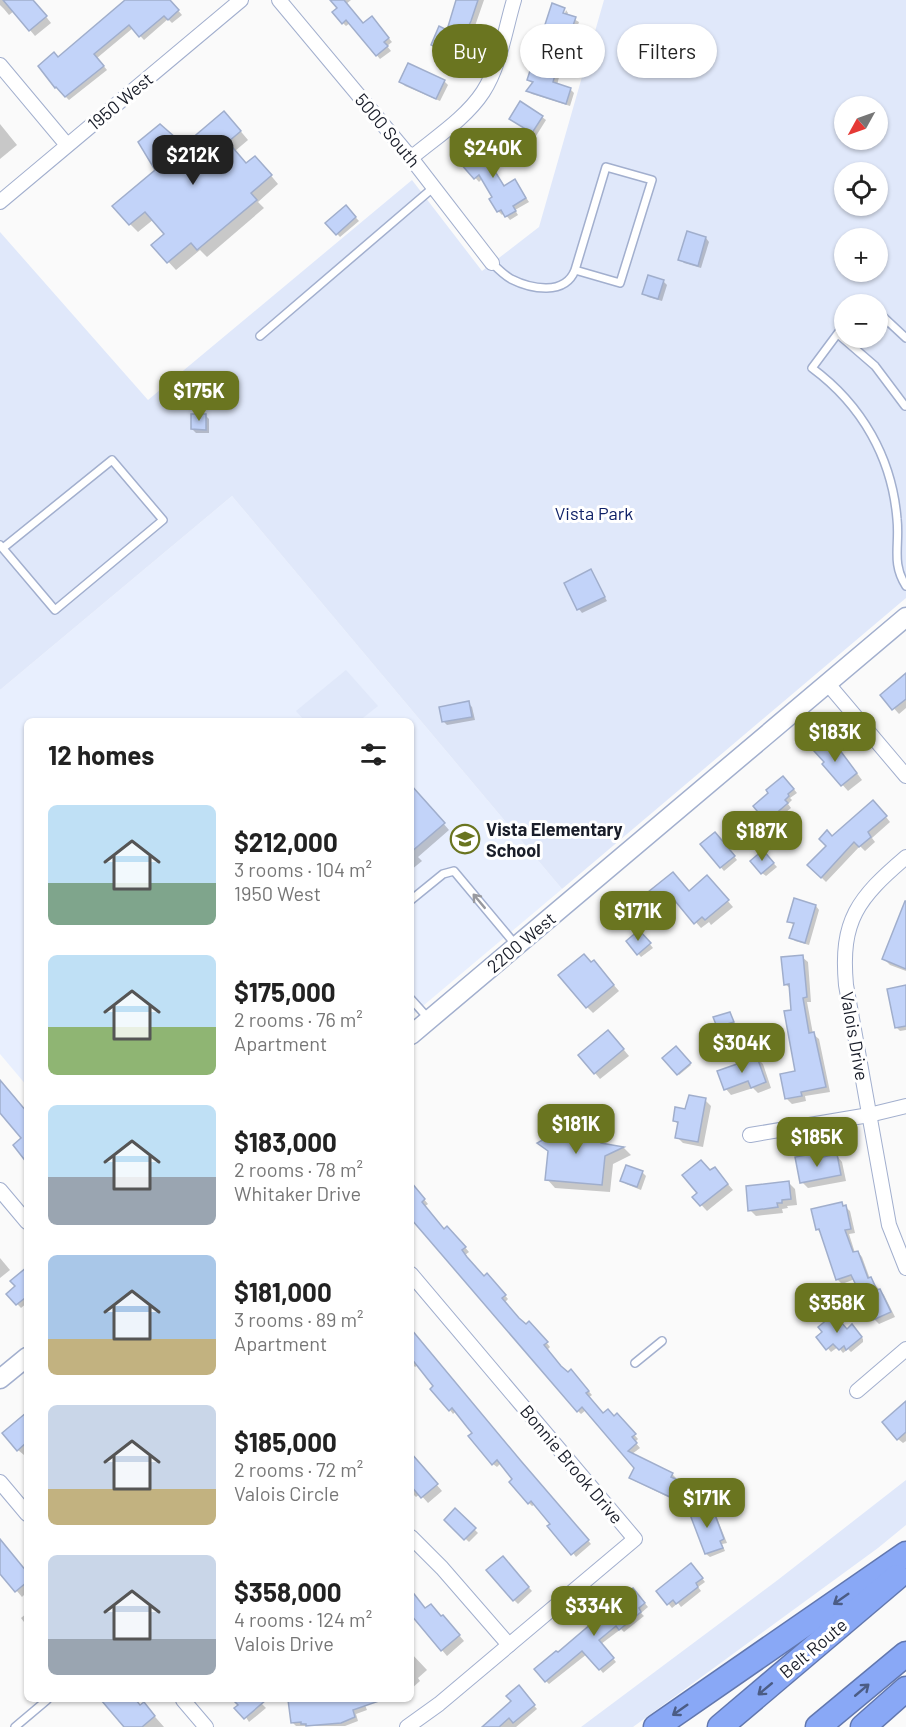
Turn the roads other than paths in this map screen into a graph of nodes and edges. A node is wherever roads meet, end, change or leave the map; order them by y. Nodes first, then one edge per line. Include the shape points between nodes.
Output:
1 (241, 0) edge
2 (279, 0) edge
3 (514, 0) edge
4 (0, 65) edge
5 (67, 145) junction
6 (411, 158) junction
7 (434, 187) junction
8 (0, 201) edge
9 (492, 263) joint
10 (575, 270) junction
11 (888, 321) edge
12 (260, 336) dead end
13 (906, 338) edge
14 (834, 339) edge
15 (854, 348) edge
16 (906, 406) edge
17 (902, 534) edge
18 (2, 546) edge
19 (906, 586) edge
20 (906, 617) edge
21 (828, 684) junction
22 (906, 776) edge
23 (906, 857) edge
24 (414, 897) edge
25 (517, 946) junction
26 (414, 1002) edge
27 (429, 1020) junction
28 (414, 1032) edge
29 (906, 1106) edge
30 (869, 1115) junction
31 (750, 1135) dead end
32 (0, 1190) edge
33 (24, 1218) edge
34 (906, 1268) edge
35 (414, 1278) edge
36 (662, 1341) dead end
37 (906, 1349) edge
38 (24, 1359) edge
39 (635, 1363) dead end
40 (0, 1379) edge
41 (857, 1391) dead end
42 (0, 1482) edge
43 (24, 1510) edge
44 (414, 1540) edge
45 (906, 1554) edge
46 (906, 1569) edge
47 (508, 1645) junction
48 (906, 1654) edge
49 (906, 1689) edge
50 (46, 1702) edge
51 (185, 1702) edge
52 (15, 1727) edge
53 (206, 1727) edge
54 (406, 1727) edge
55 (656, 1727) edge
56 (720, 1727) edge
57 (818, 1727) edge
58 (863, 1727) edge

1 - 5 street, 1950 West
2 - 6 street, 5000 South
3 - 6 street via 483,92
4 - 5 street
5 - 8 street, 1950 West
6 - 7 street, 5000 South
7 - 9 street, 5000 South
7 - 12 lane
9 - 10 lane via 511,278 538,288 563,285
10 - 10 lane via 606,167 652,180 620,283
11 - 13 lane
14 - 17 lane via 812,368 846,398 872,434 889,473
15 - 16 lane via 875,366
17 - 19 lane via 896,565
18 - 18 lane via 112,460 163,520 55,610
20 - 21 street, 2200 West
21 - 22 street
21 - 25 street, 2200 West
23 - 30 street, Valois Drive via 865,896 856,909 845,944 846,986
25 -> 24 lane via 454,871 442,874
25 - 27 street, 2200 West
26 - 27 lane
27 - 28 street, 2200 West
29 - 30 street
30 - 31 street
30 - 34 street, Valois Drive via 889,1225
32 - 33 street
35 - 47 street, Bonnie Brook Drive via 635,1539
36 - 39 lane
37 - 41 street
38 - 40 street
42 - 43 street
44 - 47 street
45 -> 55 highway
46 -> 56 highway, Belt Route
47 - 54 street, Bonnie Brook Drive
57 -> 48 highway
49 - 58 highway
50 - 52 lane
51 - 53 street

